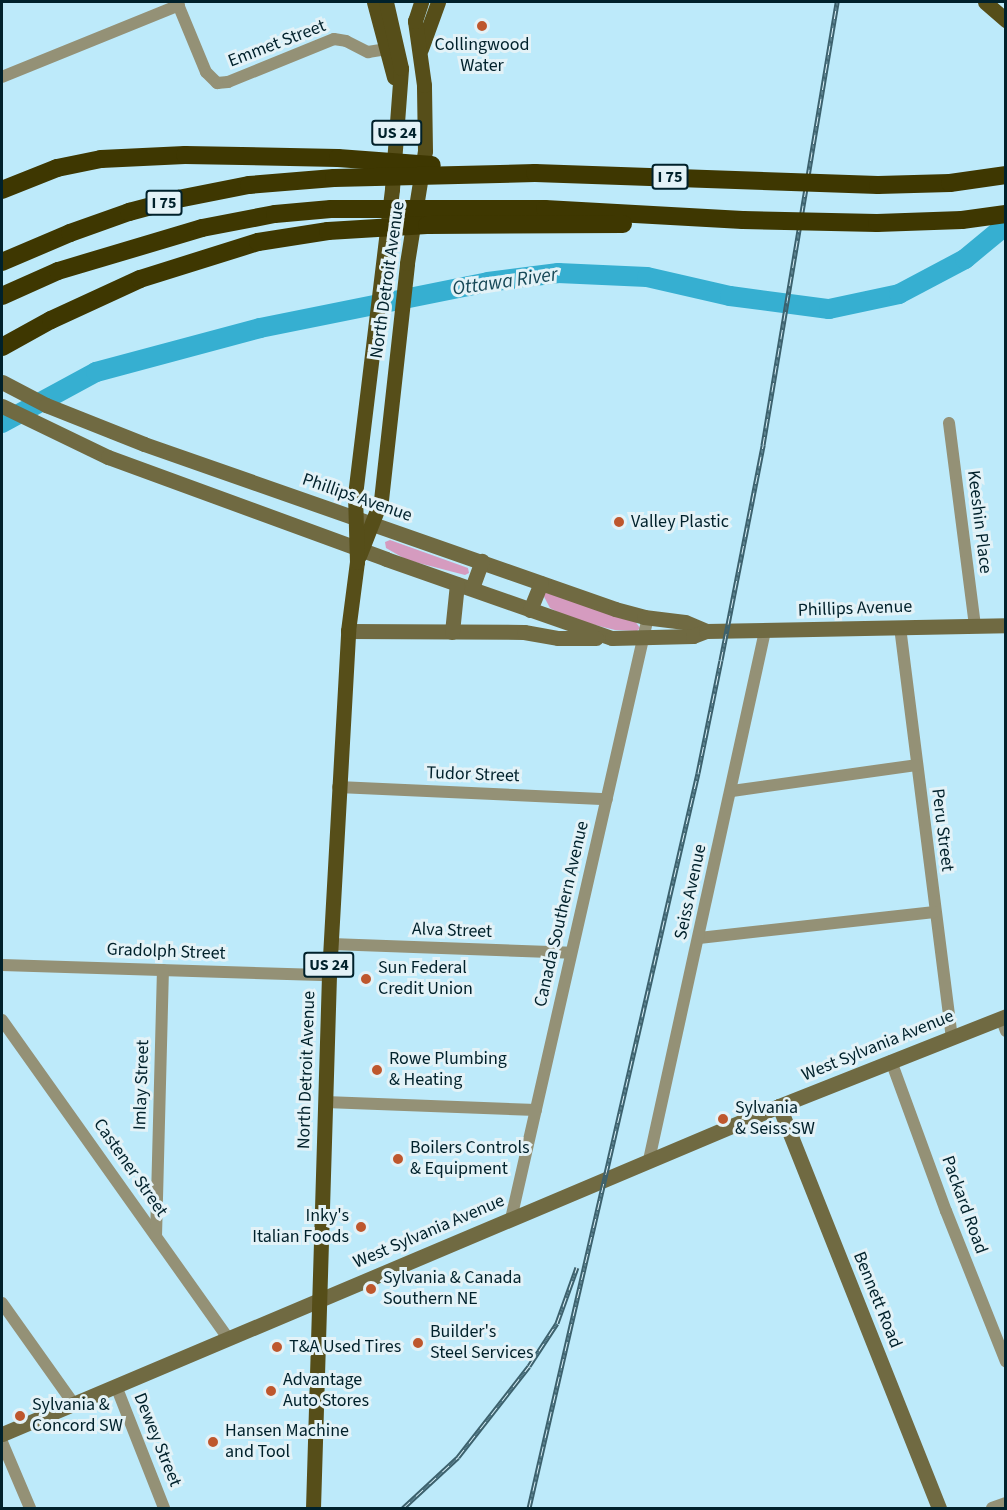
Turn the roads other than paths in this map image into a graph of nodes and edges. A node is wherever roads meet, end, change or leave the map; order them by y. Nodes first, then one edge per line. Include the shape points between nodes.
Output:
1 (374, 2) edge
2 (386, 2) edge
3 (421, 2) edge
4 (438, 2) edge
5 (985, 2) edge
6 (1002, 2) edge
7 (178, 3) edge
8 (1005, 18) edge
9 (387, 49) junction
10 (420, 52) junction
11 (2, 77) edge
12 (399, 92) junction
13 (535, 172) junction
14 (1005, 175) edge
15 (2, 190) edge
16 (1005, 214) edge
17 (743, 220) junction
18 (2, 262) edge
19 (2, 296) edge
20 (2, 347) edge
21 (2, 382) edge
22 (2, 406) edge
23 (949, 423) dead end
24 (356, 518) junction
25 (372, 523) junction
26 (359, 552) junction
27 (482, 561) junction
28 (541, 583) junction
29 (464, 586) junction
30 (530, 610) junction
31 (648, 617) junction
32 (1005, 625) edge
33 (975, 626) junction
34 (900, 627) junction
35 (706, 631) junction
36 (765, 631) junction
37 (348, 632) junction
38 (452, 632) junction
39 (612, 638) junction
40 (643, 638) junction
41 (916, 765) junction
42 (338, 787) junction
43 (732, 791) junction
44 (607, 799) junction
45 (935, 912) junction
46 (699, 938) junction
47 (330, 944) junction
48 (571, 953) junction
49 (2, 965) edge
50 (164, 970) junction
51 (329, 975) junction
52 (2, 1020) edge
53 (1004, 1022) edge
54 (952, 1037) junction
55 (891, 1061) junction
56 (325, 1102) junction
57 (779, 1106) junction
58 (536, 1110) junction
59 (649, 1160) junction
60 (511, 1219) junction
61 (156, 1236) junction
62 (320, 1300) junction
63 (2, 1303) edge
64 (228, 1338) junction
65 (1005, 1362) edge
66 (116, 1386) junction
67 (73, 1404) junction
68 (2, 1434) edge
69 (2, 1442) edge
70 (1005, 1503) edge
71 (30, 1509) edge
72 (164, 1509) edge
73 (313, 1509) edge
74 (939, 1509) edge
75 (992, 1509) edge

1 - 9 main road
2 - 12 main road, North Detroit Avenue / US 24 via 399,49
3 - 10 main road, North Detroit Avenue / US 24 via 415,21
4 - 10 main road
5 - 8 main road
6 - 8 main road
7 - 9 street, Emmet Street via 206,72 213,80 228,82 334,39 368,52
7 - 11 street
9 - 12 main road
10 - 25 main road, North Detroit Avenue / US 24 via 425,151 407,263 381,500
12 - 24 main road, North Detroit Avenue / US 24 via 392,189 355,495
13 - 14 highway, I 75, bridge via 878,185 950,183
13 - 15 highway, bridge via 338,158 185,155 101,159 57,168
13 - 18 highway, I 75, bridge via 334,178 249,185 178,200 90,226
16 - 17 highway, I 75, bridge via 877,224
17 - 19 highway, I 75, bridge via 545,209 331,209 276,214 202,228 58,271
17 - 20 highway, bridge via 427,225 328,231 258,242 140,279
21 - 24 main road, Phillips Avenue via 144,444
22 - 26 main road, Phillips Avenue via 108,457
23 - 33 street, Keeshin Place
24 - 25 main road, Phillips Avenue
24 - 26 main road, North Detroit Avenue / US 24
25 - 26 main road, North Detroit Avenue / US 24
25 - 27 main road, Phillips Avenue
26 - 29 main road, Phillips Avenue
26 - 37 main road, North Detroit Avenue / US 24
27 - 28 main road, Phillips Avenue
27 - 29 main road
28 - 30 main road
28 - 31 main road, Phillips Avenue
29 - 30 main road, Phillips Avenue
29 - 38 main road
30 - 39 main road, Phillips Avenue
31 - 35 main road, Phillips Avenue via 685,622
31 - 40 street, Canada Southern Avenue
32 - 33 main road, Phillips Avenue
33 - 34 main road, Phillips Avenue
34 - 36 main road, Phillips Avenue
34 - 41 street, Peru Street
35 - 36 main road, Phillips Avenue
35 - 40 main road, Phillips Avenue via 693,636
36 - 43 street, Seiss Avenue
37 - 38 main road, Phillips Avenue
37 - 42 main road, North Detroit Avenue / US 24
38 - 39 main road, Phillips Avenue
39 - 40 main road, Phillips Avenue
40 - 44 street, Canada Southern Avenue
41 - 43 street
41 - 45 street, Peru Street
42 - 44 street, Tudor Street
42 - 47 main road, North Detroit Avenue / US 24
43 - 46 street, Seiss Avenue
44 - 48 street, Canada Southern Avenue
45 - 46 street
45 - 54 street, Peru Street
46 - 59 street, Seiss Avenue
47 - 48 street, Alva Street
47 - 51 main road, North Detroit Avenue / US 24
48 - 58 street, Canada Southern Avenue
49 - 50 street, Gradolph Street
50 - 51 street, Gradolph Street
50 - 61 street, Imlay Street
51 - 56 main road, North Detroit Avenue / US 24
52 - 61 street, Castener Street
53 - 54 main road, West Sylvania Avenue
54 - 55 main road, West Sylvania Avenue
55 - 57 main road, West Sylvania Avenue
55 - 65 street, Packard Road
56 - 58 street
56 - 62 main road, North Detroit Avenue / US 24
57 - 59 main road, West Sylvania Avenue
57 - 74 main road, Bennett Road
58 - 60 street, Canada Southern Avenue
59 - 60 main road, West Sylvania Avenue
60 - 62 main road, West Sylvania Avenue
61 - 64 street, Castener Street
62 - 64 main road, West Sylvania Avenue
62 - 73 main road, North Detroit Avenue / US 24
63 - 67 street
64 - 66 main road, West Sylvania Avenue
66 - 67 main road, West Sylvania Avenue
66 - 72 street, Dewey Street
67 - 68 main road, West Sylvania Avenue
69 - 71 street
70 - 75 street

